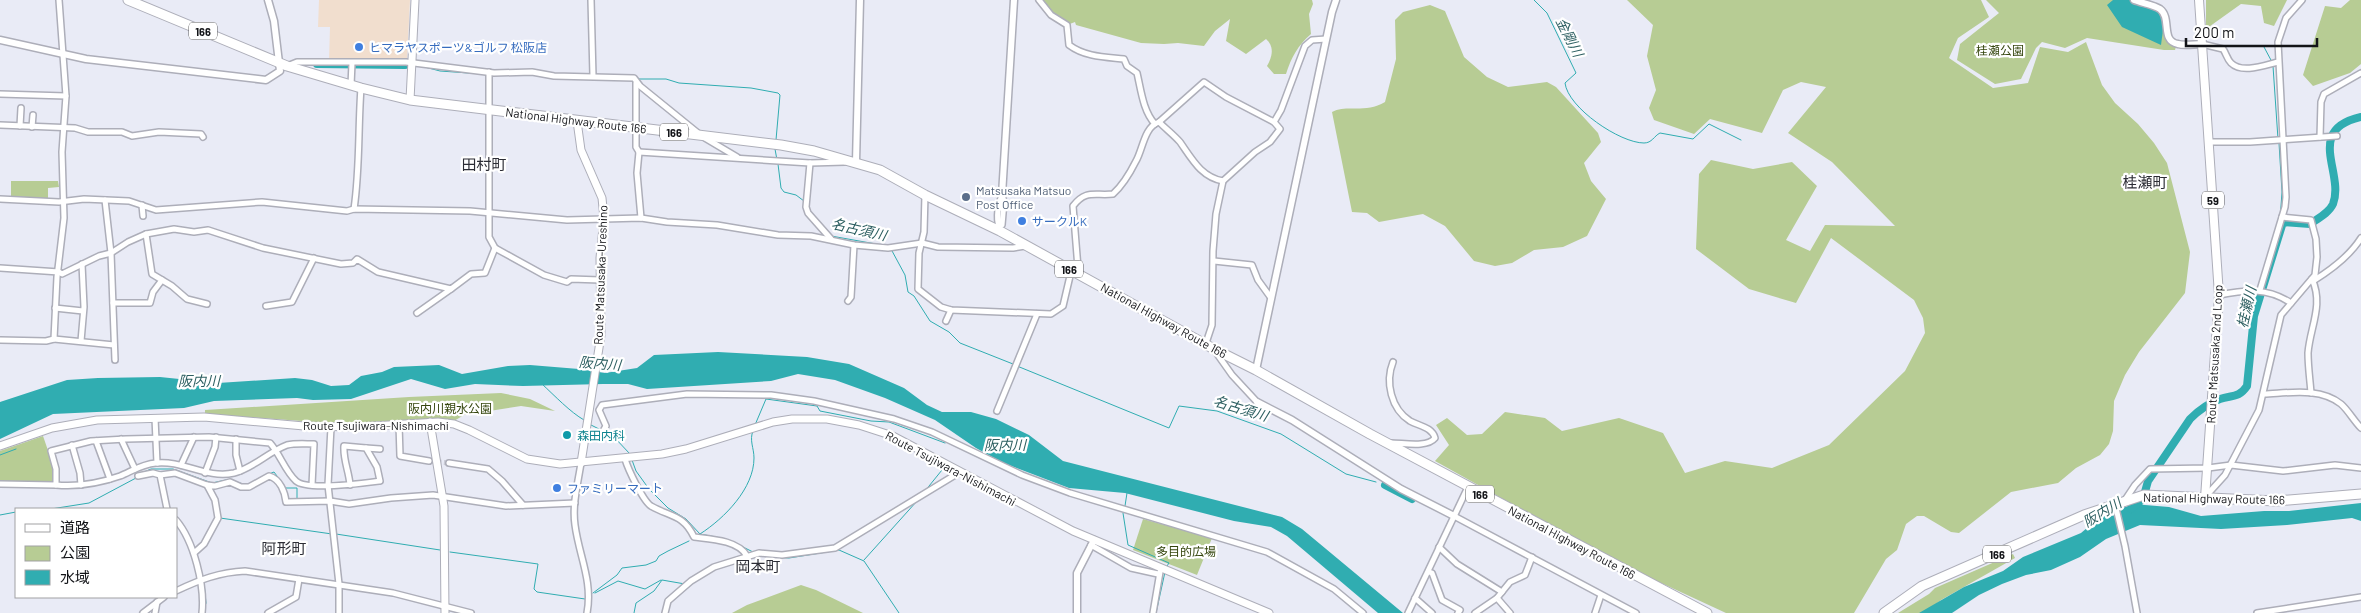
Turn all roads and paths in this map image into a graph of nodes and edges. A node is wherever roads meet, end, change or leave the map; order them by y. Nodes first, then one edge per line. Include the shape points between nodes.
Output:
1 (59, 0) edge
2 (128, 0) edge
3 (268, 0) edge
4 (415, 0) edge
5 (591, 0) edge
6 (860, 0) edge
7 (1014, 0) edge
8 (1039, 0) edge
9 (1336, 0) edge
10 (2134, 0) edge
11 (2199, 0) edge
12 (2302, 0) edge
13 (1326, 38) junction
14 (0, 40) edge
15 (2202, 44) junction
16 (63, 55) junction
17 (278, 62) junction
18 (2278, 62) junction
19 (412, 63) junction
20 (352, 64) junction
21 (287, 66) junction
22 (2361, 73) edge
23 (489, 74) junction
24 (593, 76) junction
25 (635, 81) junction
26 (352, 86) junction
27 (361, 88) junction
28 (0, 94) edge
29 (66, 96) junction
30 (410, 100) junction
31 (20, 108) dead end
32 (489, 110) junction
33 (33, 115) dead end
34 (577, 121) junction
35 (1274, 122) junction
36 (1157, 123) junction
37 (0, 125) edge
38 (20, 126) junction
39 (32, 127) junction
40 (636, 127) junction
41 (63, 128) junction
42 (702, 136) junction
43 (2337, 136) dead end
44 (203, 137) dead end
45 (2320, 137) junction
46 (2282, 140) junction
47 (2210, 142) junction
48 (639, 152) junction
49 (737, 157) junction
50 (852, 161) junction
51 (810, 164) junction
52 (1223, 181) junction
53 (925, 195) junction
54 (1002, 195) joint
55 (0, 199) edge
56 (105, 200) junction
57 (64, 201) junction
58 (142, 205) junction
59 (354, 209) junction
60 (489, 212) junction
61 (143, 216) dead end
62 (2282, 217) junction
63 (604, 218) junction
64 (641, 218) junction
65 (1000, 228) junction
66 (146, 234) junction
67 (830, 237) junction
68 (2361, 238) edge
69 (922, 243) junction
70 (854, 245) junction
71 (1026, 246) junction
72 (495, 248) junction
73 (111, 253) junction
74 (314, 258) junction
75 (1214, 262) junction
76 (82, 264) junction
77 (0, 268) edge
78 (1073, 271) junction
79 (59, 272) junction
80 (162, 280) junction
81 (600, 280) junction
82 (2312, 280) junction
83 (451, 289) junction
84 (2260, 290) junction
85 (2219, 295) junction
86 (1271, 298) junction
87 (848, 301) dead end
88 (113, 303) junction
89 (2291, 303) junction
90 (207, 304) dead end
91 (266, 306) dead end
92 (55, 308) junction
93 (951, 310) junction
94 (83, 311) junction
95 (417, 313) dead end
96 (1037, 314) junction
97 (946, 321) dead end
98 (54, 339) junction
99 (0, 340) edge
100 (81, 341) junction
101 (114, 345) junction
102 (1210, 346) junction
103 (114, 360) dead end
104 (1393, 362) dead end
105 (1256, 370) junction
106 (2311, 393) junction
107 (2264, 394) junction
108 (1257, 402) joint
109 (997, 412) dead end
110 (155, 418) junction
111 (430, 422) junction
112 (399, 424) junction
113 (331, 427) junction
114 (2361, 428) edge
115 (586, 432) junction
116 (194, 437) junction
117 (156, 438) junction
118 (216, 438) junction
119 (236, 439) junction
120 (121, 440) junction
121 (96, 441) junction
122 (1386, 443) junction
123 (72, 445) junction
124 (0, 446) edge
125 (366, 448) junction
126 (380, 449) dead end
127 (276, 451) junction
128 (625, 459) junction
129 (429, 461) tunnel mouth
130 (157, 463) junction
131 (450, 463) tunnel mouth
132 (581, 463) junction
133 (181, 465) junction
134 (2231, 465) junction
135 (2208, 468) junction
136 (2361, 468) edge
137 (135, 469) junction
138 (240, 471) junction
139 (960, 472) junction
140 (205, 473) junction
141 (160, 475) junction
142 (138, 476) dead end
143 (110, 479) junction
144 (0, 484) edge
145 (56, 485) junction
146 (81, 485) junction
147 (211, 485) junction
148 (312, 485) junction
149 (328, 485) junction
150 (350, 485) junction
151 (1468, 487) junction
152 (2361, 494) edge
153 (443, 497) junction
154 (2205, 498) junction
155 (330, 501) junction
156 (2125, 501) junction
157 (575, 503) junction
158 (2115, 504) junction
159 (524, 505) junction
160 (167, 508) edge
161 (1454, 516) junction
162 (178, 522) edge
163 (1092, 542) junction
164 (1439, 547) junction
165 (194, 553) junction
166 (748, 556) junction
167 (1532, 557) junction
168 (1166, 569) junction
169 (1429, 572) junction
170 (1158, 574) junction
171 (299, 579) junction
172 (199, 580) junction
173 (339, 584) junction
174 (178, 590) edge
175 (1502, 592) junction
176 (1601, 595) junction
177 (2361, 597) edge
178 (160, 598) edge
179 (1415, 598) junction
180 (1497, 598) junction
181 (444, 609) edge
182 (1459, 611) edge
183 (143, 613) edge
184 (155, 613) edge
185 (202, 613) edge
186 (268, 613) edge
187 (339, 613) edge
188 (471, 613) edge
189 (587, 613) edge
190 (665, 613) edge
191 (1077, 613) edge
192 (1153, 613) edge
193 (1269, 613) edge
194 (1363, 613) edge
195 (1408, 613) edge
196 (1432, 613) edge
197 (1466, 613) edge
198 (1475, 613) edge
199 (1510, 613) edge
200 (1595, 613) edge
201 (1636, 613) edge
202 (1707, 613) edge
203 (1884, 613) edge
204 (2137, 613) edge
205 (2256, 613) edge

1 - 16 street
2 - 17 highway, National Highway Route 166 / 166
3 - 17 street via 274,21
4 - 19 main road
5 - 24 street
6 - 50 street
7 - 54 street
8 - 36 street via 1051,15 1067,25 1069,45 1075,50 1124,60 1137,73 1143,100 1151,119
9 - 13 street
10 - 15 street via 2160,9 2167,18 2169,39 2177,44
11 - 15 main road, Route Matsusaka 2nd Loop / 59
12 - 18 street via 2290,12 2280,32
13 - 35 street via 1312,40 1305,46
13 - 86 street
14 - 16 street
15 - 18 street via 2223,49 2231,63 2242,68
15 - 47 main road, Route Matsusaka 2nd Loop / 59
16 - 17 street via 261,80 278,75
16 - 29 street
17 - 21 highway, National Highway Route 166 / 166
18 - 46 street
19 - 20 street
19 - 23 street
19 - 30 main road
20 - 21 street via 297,62
20 - 26 street
21 - 26 highway, National Highway Route 166 / 166
22 - 45 street via 2324,94
23 - 24 street via 532,72 554,76
23 - 32 street
24 - 25 street
25 - 40 street
25 - 42 street
26 - 27 highway, National Highway Route 166 / 166
27 - 30 highway, National Highway Route 166 / 166
27 - 59 street via 358,184
28 - 29 street
29 - 41 street
30 - 32 highway, National Highway Route 166 / 166
31 - 38 street
32 - 34 highway, National Highway Route 166 / 166
32 - 60 street
33 - 39 street
34 - 40 highway, National Highway Route 166 / 166
34 - 63 main road, Route Matsusaka-Ureshino via 581,150 602,198
35 - 36 street via 1204,82
35 - 52 street via 1280,129 1270,142
36 - 52 street via 1179,141 1195,166 1215,180
36 - 78 street via 1147,133 1137,160 1113,194 1082,196 1073,206 1078,268
37 - 38 street
38 - 39 street
39 - 41 street
40 - 42 highway, National Highway Route 166 / 166
40 - 48 street
41 - 44 street via 122,132 132,136 159,132 201,134
41 - 57 street
42 - 49 street
42 - 50 highway, National Highway Route 166 / 166 via 782,145
43 - 45 street
45 - 46 street
46 - 47 street
46 - 62 street via 2286,197
47 - 85 main road, Route Matsusaka 2nd Loop / 59
48 - 49 street
48 - 64 street via 637,173
49 - 51 street
50 - 51 street
50 - 53 highway, National Highway Route 166 / 166 via 880,170
51 - 67 street via 806,207 808,214
52 - 75 street via 1216,214
53 - 65 highway, National Highway Route 166 / 166
53 - 69 street
54 - 65 street
55 - 57 street
56 - 57 street
56 - 58 street via 134,201
56 - 73 street
57 - 79 street
58 - 59 street via 170,210 262,202 347,211
58 - 61 street
59 - 60 street
60 - 63 street via 567,220
60 - 72 street via 489,237
62 - 82 street via 2310,220 2316,238 2317,257
62 - 84 street
63 - 64 street
63 - 81 main road, Route Matsusaka-Ureshino
64 - 67 street via 778,235
65 - 71 highway, National Highway Route 166 / 166
66 - 73 street
66 - 74 street via 174,229 208,230 263,248
66 - 80 street via 152,274
67 - 70 street
68 - 82 street via 2333,270
69 - 70 street via 890,248
69 - 71 street via 938,247
69 - 93 street via 918,289 941,307
70 - 87 street via 851,297
71 - 78 highway, National Highway Route 166 / 166
72 - 81 street via 544,275 567,282 571,279
72 - 83 street via 485,273 471,274
73 - 76 street
73 - 88 street
74 - 83 street via 341,264 354,263 357,259 378,272
74 - 91 street via 292,302
75 - 86 street via 1252,265
75 - 102 street
76 - 79 street via 62,274
76 - 94 street
77 - 79 street
78 - 96 street via 1063,306 1051,314
78 - 102 highway, National Highway Route 166 / 166
79 - 92 street
80 - 88 street via 150,303
80 - 90 street via 187,300
81 - 115 main road, Route Matsusaka-Ureshino via 601,335
82 - 89 street
82 - 106 street via 2318,306 2308,354
83 - 95 street
84 - 85 street
84 - 89 street via 2279,295
85 - 135 main road, Route Matsusaka 2nd Loop / 59
86 - 105 street
88 - 101 street
89 - 107 street via 2279,321
92 - 94 street
92 - 98 street
93 - 96 street
93 - 97 street
94 - 100 street
96 - 109 street
98 - 99 street
98 - 100 street
100 - 101 street
101 - 103 street
102 - 105 highway, National Highway Route 166 / 166
102 - 108 street
104 - 122 street via 1389,379 1397,408 1405,417 1432,432 1435,438 1422,444
105 - 122 highway, National Highway Route 166 / 166
106 - 107 street
106 - 114 street via 2341,404
107 - 134 street
108 - 161 street via 1292,420 1401,489
110 - 113 main road, Route Tsujiwara-Nishimachi via 204,416
110 - 117 street
110 - 124 main road, Route Tsujiwara-Nishimachi via 75,423
111 - 112 main road, Route Tsujiwara-Nishimachi
111 - 132 main road, Route Tsujiwara-Nishimachi via 462,427 513,454 534,461
111 - 153 main road
112 - 113 main road, Route Tsujiwara-Nishimachi
112 - 129 street via 400,456
113 - 149 street
115 - 132 main road, Route Matsusaka-Ureshino
115 - 194 street via 599,438 602,436 606,429 599,410 602,405 696,393 785,396 888,418 932,432 1022,475 1070,493 1267,552 1334,589
116 - 117 street
116 - 118 street
116 - 133 street
117 - 120 street
117 - 130 street
118 - 119 street
118 - 140 street
119 - 127 street via 268,442
119 - 138 street
120 - 121 street
120 - 137 street
121 - 123 street
121 - 143 street
122 - 151 highway, National Highway Route 166 / 166
123 - 145 street via 51,451
123 - 146 street
125 - 126 street
125 - 150 street via 344,446
125 - 150 street via 377,467 380,481
127 - 138 street
127 - 148 street via 298,483
127 - 148 street via 288,445 314,444
128 - 132 main road, Route Tsujiwara-Nishimachi
128 - 139 main road, Route Tsujiwara-Nishimachi via 686,450 755,427 806,418 859,425 893,436
128 - 166 street via 650,505 680,519 689,526 694,537 722,541 741,548
130 - 133 street
130 - 137 street
131 - 159 street via 488,469
132 - 157 street
133 - 140 street
134 - 135 street
134 - 136 street via 2283,471 2335,465
134 - 154 street
135 - 154 main road, Route Matsusaka 2nd Loop / 59
135 - 156 street via 2150,469
137 - 143 street
138 - 140 street via 219,475
139 - 163 main road, Route Tsujiwara-Nishimachi
139 - 166 street via 835,548
141 - 142 street
141 - 147 street via 175,474
141 - 160 street
143 - 146 street
144 - 145 street
145 - 146 street
147 - 155 street via 230,482 249,487 272,476 284,491 286,502
147 - 165 street via 218,518 204,544
148 - 149 street
149 - 150 street
149 - 155 street
151 - 161 street
151 - 202 highway, National Highway Route 166 / 166
152 - 154 highway, National Highway Route 166 / 166 via 2276,501
153 - 155 street via 410,496 349,504
153 - 159 street via 506,506
153 - 181 main road via 446,540
154 - 156 highway, National Highway Route 166 / 166 via 2144,495
155 - 173 street
156 - 158 highway, National Highway Route 166 / 166
157 - 159 street
157 - 189 street via 575,524 590,598
158 - 203 highway, National Highway Route 166 / 166 via 1922,586
158 - 204 street
161 - 164 street
161 - 167 street
162 - 165 street
163 - 168 main road, Route Tsujiwara-Nishimachi
163 - 170 street via 1131,568
163 - 191 street via 1077,573
164 - 169 street
164 - 175 street via 1457,564
165 - 172 street
166 - 190 street via 714,568 690,582 668,601
167 - 175 street via 1525,575 1510,582
167 - 176 street
168 - 170 street
168 - 193 main road, Route Tsujiwara-Nishimachi
169 - 179 street
169 - 182 street via 1442,600
170 - 192 street
171 - 172 street via 246,571
171 - 173 street
171 - 186 street via 296,597
172 - 174 street
172 - 185 street via 203,592
173 - 181 street via 394,593
173 - 187 street
175 - 180 street
176 - 200 street
176 - 201 street
177 - 205 street
178 - 183 street
178 - 184 street
179 - 195 street
179 - 196 street
180 - 198 street
180 - 199 street
181 - 188 street
182 - 197 street

